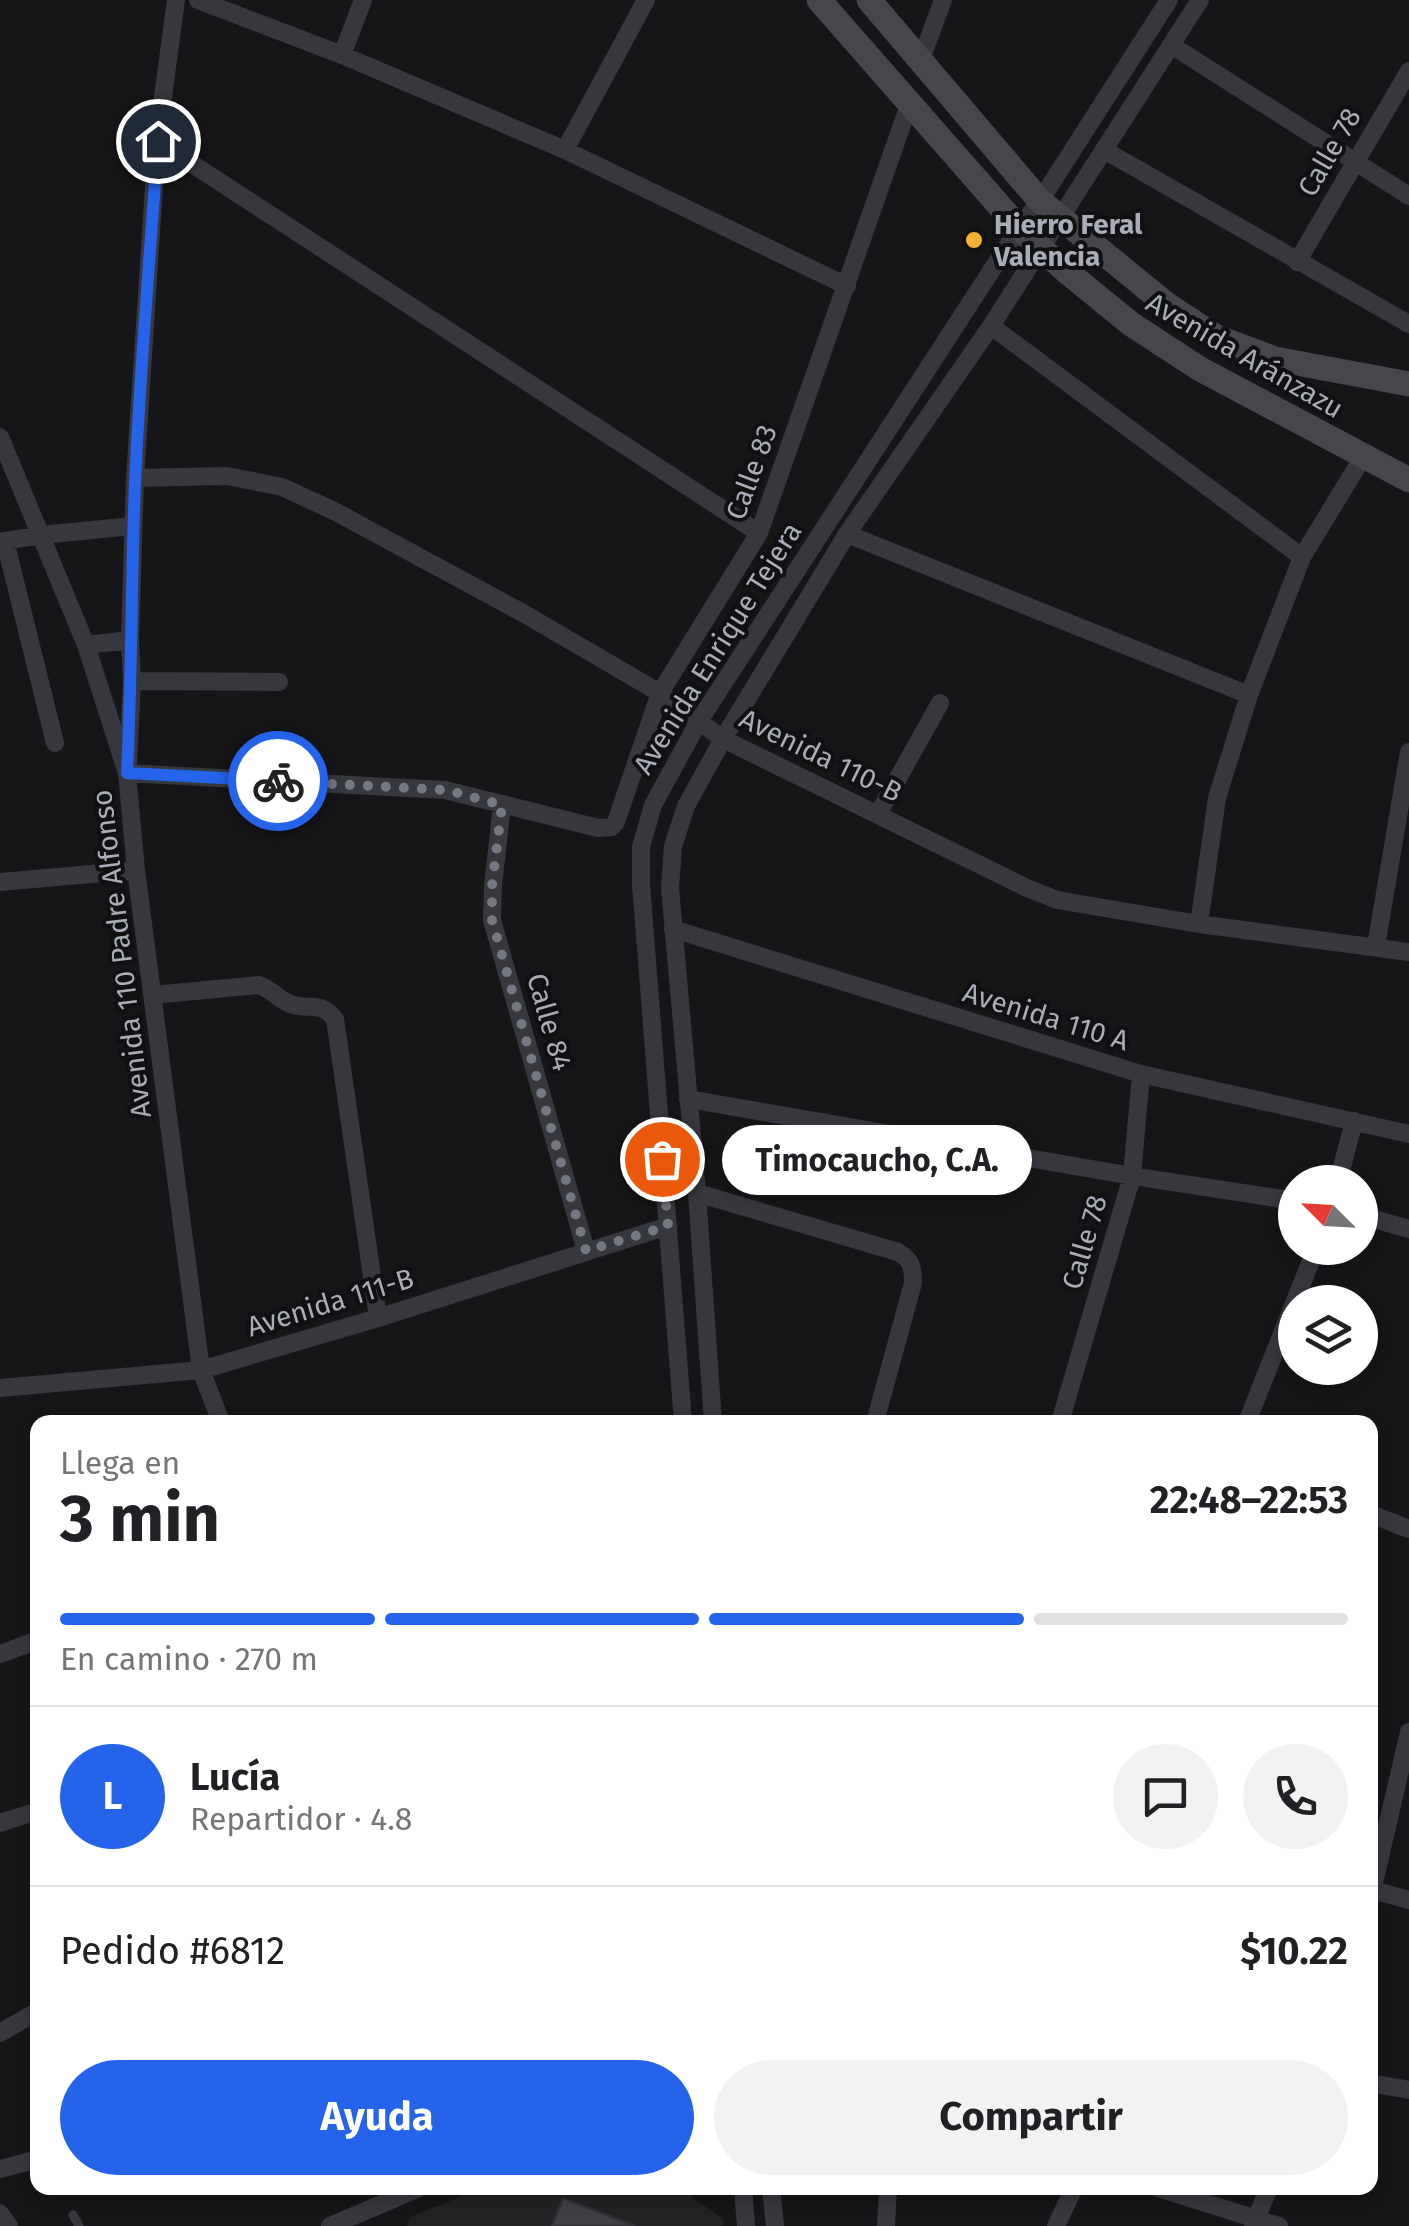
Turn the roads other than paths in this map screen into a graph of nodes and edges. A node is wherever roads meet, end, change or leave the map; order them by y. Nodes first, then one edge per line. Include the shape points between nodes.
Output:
1 (176, 0) edge
2 (198, 0) edge
3 (362, 0) edge
4 (646, 0) edge
5 (820, 0) edge
6 (869, 0) edge
7 (942, 0) edge
8 (1168, 0) edge
9 (1200, 0) edge
10 (1171, 45) junction
11 (342, 55) junction
12 (920, 62) junction
13 (1409, 71) edge
14 (909, 105) junction
15 (158, 141) junction
16 (565, 150) junction
17 (1104, 150) junction
18 (1355, 163) junction
19 (1409, 196) edge
20 (1040, 201) junction
21 (1060, 219) junction
22 (1019, 228) junction
23 (1040, 250) junction
24 (1297, 262) junction
25 (847, 286) junction
26 (1409, 324) edge
27 (992, 326) junction
28 (1409, 384) edge
29 (0, 437) edge
30 (1363, 458) junction
31 (135, 478) junction
32 (1409, 480) edge
33 (133, 526) junction
34 (759, 533) junction
35 (847, 534) junction
36 (41, 535) junction
37 (2, 541) edge
38 (1302, 557) junction
39 (130, 640) junction
40 (86, 645) junction
41 (132, 681) junction
42 (279, 682) dead end
43 (660, 693) junction
44 (1248, 695) junction
45 (940, 703) dead end
46 (699, 721) junction
47 (723, 739) junction
48 (55, 743) dead end
49 (1409, 752) edge
50 (127, 773) junction
51 (502, 805) junction
52 (878, 814) junction
53 (136, 870) junction
54 (0, 882) edge
55 (1199, 924) junction
56 (673, 929) junction
57 (1376, 946) junction
58 (1409, 952) edge
59 (153, 995) junction
60 (1140, 1074) junction
61 (688, 1099) junction
62 (1354, 1121) junction
63 (1409, 1134) edge
64 (1342, 1165) edge
65 (1132, 1176) junction
66 (697, 1193) junction
67 (1278, 1198) edge
68 (1378, 1220) edge
69 (668, 1226) junction
70 (1409, 1229) edge
71 (586, 1251) junction
72 (1309, 1265) edge
73 (378, 1318) junction
74 (201, 1370) junction
75 (0, 1388) edge
76 (219, 1415) edge
77 (678, 1415) edge
78 (713, 1415) edge
79 (877, 1415) edge
80 (1062, 1415) edge
81 (1249, 1415) edge
82 (1378, 1517) edge
83 (1409, 1529) edge
84 (30, 1643) edge
85 (0, 1654) edge
86 (1409, 1732) edge
87 (30, 1814) edge
88 (0, 1823) edge
89 (1378, 1863) edge
90 (1378, 1894) edge
91 (1409, 1900) edge
92 (30, 2015) edge
93 (0, 2033) edge
94 (1378, 2084) edge
95 (1409, 2090) edge
96 (30, 2161) edge
97 (0, 2169) edge
98 (403, 2195) edge
99 (743, 2195) edge
100 (772, 2195) edge
101 (888, 2195) edge
102 (1071, 2195) edge
103 (1177, 2195) edge
104 (1267, 2195) edge
105 (73, 2215) dead end
106 (1255, 2223) edge
107 (79, 2226) edge
108 (330, 2226) edge
109 (746, 2226) edge
110 (774, 2226) edge
111 (886, 2226) edge
112 (1056, 2226) edge
113 (1279, 2226) edge

1 - 15 street
2 - 11 street
3 - 11 street
4 - 16 street
5 - 14 main road, Avenida Aránzazu
6 - 12 main road, Avenida Aránzazu
7 - 12 street
8 - 20 street, Avenida Enrique Tejera
9 - 10 street, Avenida Enrique Tejera
10 - 17 street, Avenida Enrique Tejera
10 - 18 street
11 - 16 street
12 - 20 main road, Avenida Aránzazu
13 - 18 street, Calle 78
14 - 22 main road, Avenida Aránzazu
14 - 25 street, Calle 83
15 - 31 street
15 - 34 street
16 - 25 street
17 - 21 street, Avenida Enrique Tejera
17 - 24 street
18 - 19 street
18 - 24 street, Calle 78
20 - 21 main road, Avenida Aránzazu
20 - 22 street, Avenida Enrique Tejera
21 - 23 street, Avenida Enrique Tejera
21 - 28 main road, Avenida Aránzazu via 1216,338 1275,359
22 - 23 main road, Avenida Aránzazu
22 - 46 street, Avenida Enrique Tejera
23 - 27 street, Avenida Enrique Tejera
23 - 30 main road, Avenida Aránzazu via 1200,370
24 - 26 street
25 - 34 street, Calle 83
27 - 35 street, Avenida Enrique Tejera
27 - 38 street
29 - 36 street, Avenida 110 Padre Alfonso
30 - 32 main road, Avenida Aránzazu
30 - 38 street
31 - 33 street
31 - 43 street, Avenida 110-B via 227,476 282,487 522,612
33 - 36 street
33 - 39 street
34 - 43 street, Calle 83
35 - 44 street
35 - 47 street, Avenida Enrique Tejera
36 - 37 street
36 - 40 street, Avenida 110 Padre Alfonso
37 - 48 street
38 - 44 street
39 - 40 street
39 - 41 street
40 - 50 street, Avenida 110 Padre Alfonso
41 - 42 street
41 - 50 street
43 - 46 street, Avenida 110-B
43 - 51 street, Calle 83 via 612,827
44 - 55 street via 1217,798
45 - 52 street
46 - 47 street, Avenida 110-B
46 - 69 street, Avenida Enrique Tejera via 653,804 641,848
47 - 52 street, Avenida 110-B
47 - 56 street, Avenida Enrique Tejera via 686,806 673,846
49 - 57 street
50 - 51 street via 446,790
50 - 53 street, Avenida 110 Padre Alfonso
51 - 71 street, Calle 84 via 492,920
52 - 55 street, Avenida 110-B via 1057,900
53 - 54 street
53 - 59 street, Avenida 110 Padre Alfonso
55 - 57 street, Avenida 110-B
56 - 60 street, Avenida 110 A
56 - 61 street, Avenida Enrique Tejera
57 - 58 street, Avenida 110-B
59 - 73 street via 259,985 288,1003 322,1007 335,1019
59 - 74 street, Avenida 110 Padre Alfonso
60 - 62 street, Avenida 110 A
60 - 65 street, Calle 78
61 - 65 street
61 - 66 street, Avenida Enrique Tejera
62 - 63 street, Avenida 110 A
62 - 64 street
65 - 67 street
65 - 80 street, Calle 78
66 - 78 street, Avenida Enrique Tejera
66 - 79 street via 908,1258 913,1283
68 - 70 street
69 - 71 street, Avenida 111-B
69 - 77 street, Avenida Enrique Tejera
71 - 73 street, Avenida 111-B
72 - 81 street
73 - 74 street, Avenida 111-B
74 - 75 street, Avenida 111-B
74 - 76 street, Avenida 110 Padre Alfonso
82 - 83 street
84 - 85 street
86 - 89 street
87 - 88 street
90 - 91 street
92 - 93 street
94 - 95 street
96 - 97 street
98 - 108 street
99 - 109 street
100 - 110 street
101 - 111 street
102 - 112 street
103 - 106 street
104 - 106 street
105 - 107 lane
106 - 113 street

